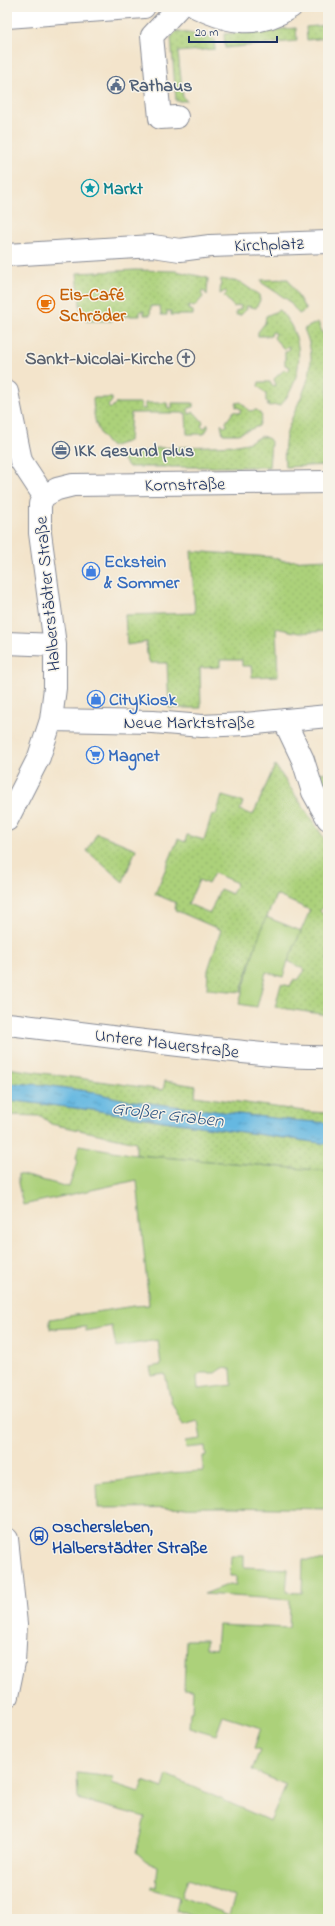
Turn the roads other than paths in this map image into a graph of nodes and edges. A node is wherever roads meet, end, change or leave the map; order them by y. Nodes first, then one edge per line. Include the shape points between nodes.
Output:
1 (145, 7) edge
2 (188, 7) edge
3 (291, 7) edge
4 (7, 17) edge
5 (169, 117) dead end
6 (328, 242) edge
7 (7, 255) edge
8 (7, 392) edge
9 (328, 482) edge
10 (44, 496) junction
11 (7, 643) edge
12 (54, 645) junction
13 (328, 716) edge
14 (51, 720) junction
15 (284, 720) junction
16 (328, 819) edge
17 (7, 820) edge
18 (7, 1024) edge
19 (328, 1057) edge
20 (7, 1540) edge
21 (11, 1647) edge
22 (7, 1696) edge

1 - 2 street
1 - 4 street
2 - 3 street via 236,22 262,21 278,16
2 - 5 street via 152,36
6 - 7 street, Kirchplatz via 210,246 180,250 152,246
8 - 10 street, Halberstädter Straße via 21,461
9 - 10 street, Kornstraße via 73,485
10 - 12 street, Halberstädter Straße via 40,504 40,533
11 - 12 street
12 - 14 street, Halberstädter Straße via 55,688
13 - 15 street, Neue Marktstraße
14 - 15 street, Neue Marktstraße via 152,722 202,726
14 - 17 street, Halberstädter Straße via 39,757
15 - 16 street via 303,760 313,792
18 - 19 street, Untere Mauerstraße via 218,1050 306,1058
20 - 21 street via 16,1624
21 - 22 street via 14,1662

